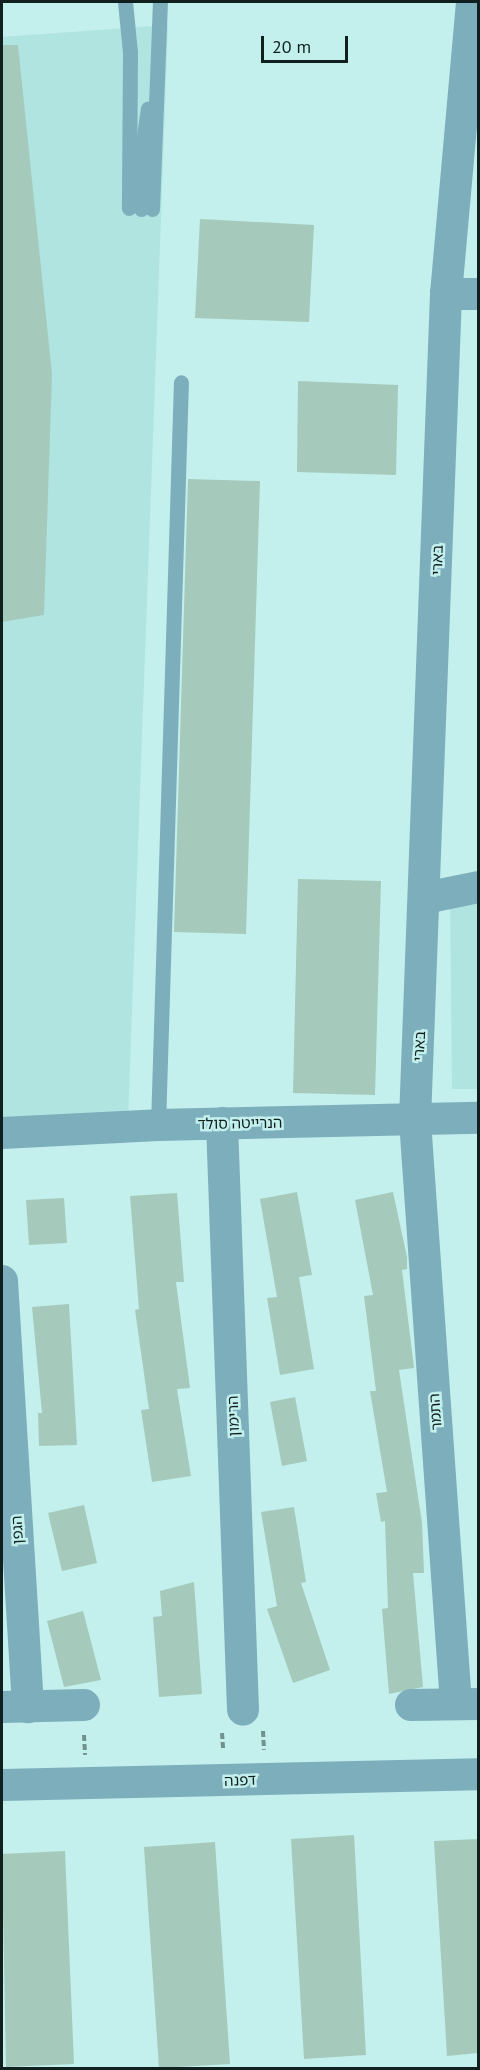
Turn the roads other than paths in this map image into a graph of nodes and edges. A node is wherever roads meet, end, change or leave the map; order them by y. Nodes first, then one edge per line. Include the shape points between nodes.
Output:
1 (125, 2) edge
2 (160, 2) edge
3 (472, 2) edge
4 (446, 294) junction
5 (478, 294) edge
6 (181, 382) dead end
7 (478, 887) edge
8 (425, 898) junction
9 (478, 1118) edge
10 (416, 1120) junction
11 (222, 1123) junction
12 (158, 1125) junction
13 (2, 1133) edge
14 (2, 1281) edge
15 (467, 1704) edge
16 (84, 1705) dead end
17 (411, 1705) dead end
18 (14, 1707) edge
19 (242, 1710) dead end
20 (478, 1774) edge
21 (2, 1785) edge

1 - 2 lane via 140,209 159,52
3 - 4 street, בארי
4 - 5 street
4 - 8 street, בארי
6 - 12 lane
7 - 8 street
8 - 10 street, בארי
9 - 10 street, הנרייטה סולד
10 - 11 street, הנרייטה סולד
10 - 15 street, התמר
11 - 12 street, הנרייטה סולד
11 - 19 street, הרימון
12 - 13 street, הנרייטה סולד
14 - 18 street, הגפן
15 - 17 street, התמר
16 - 18 street, הגפן
20 - 21 street, דפנה

